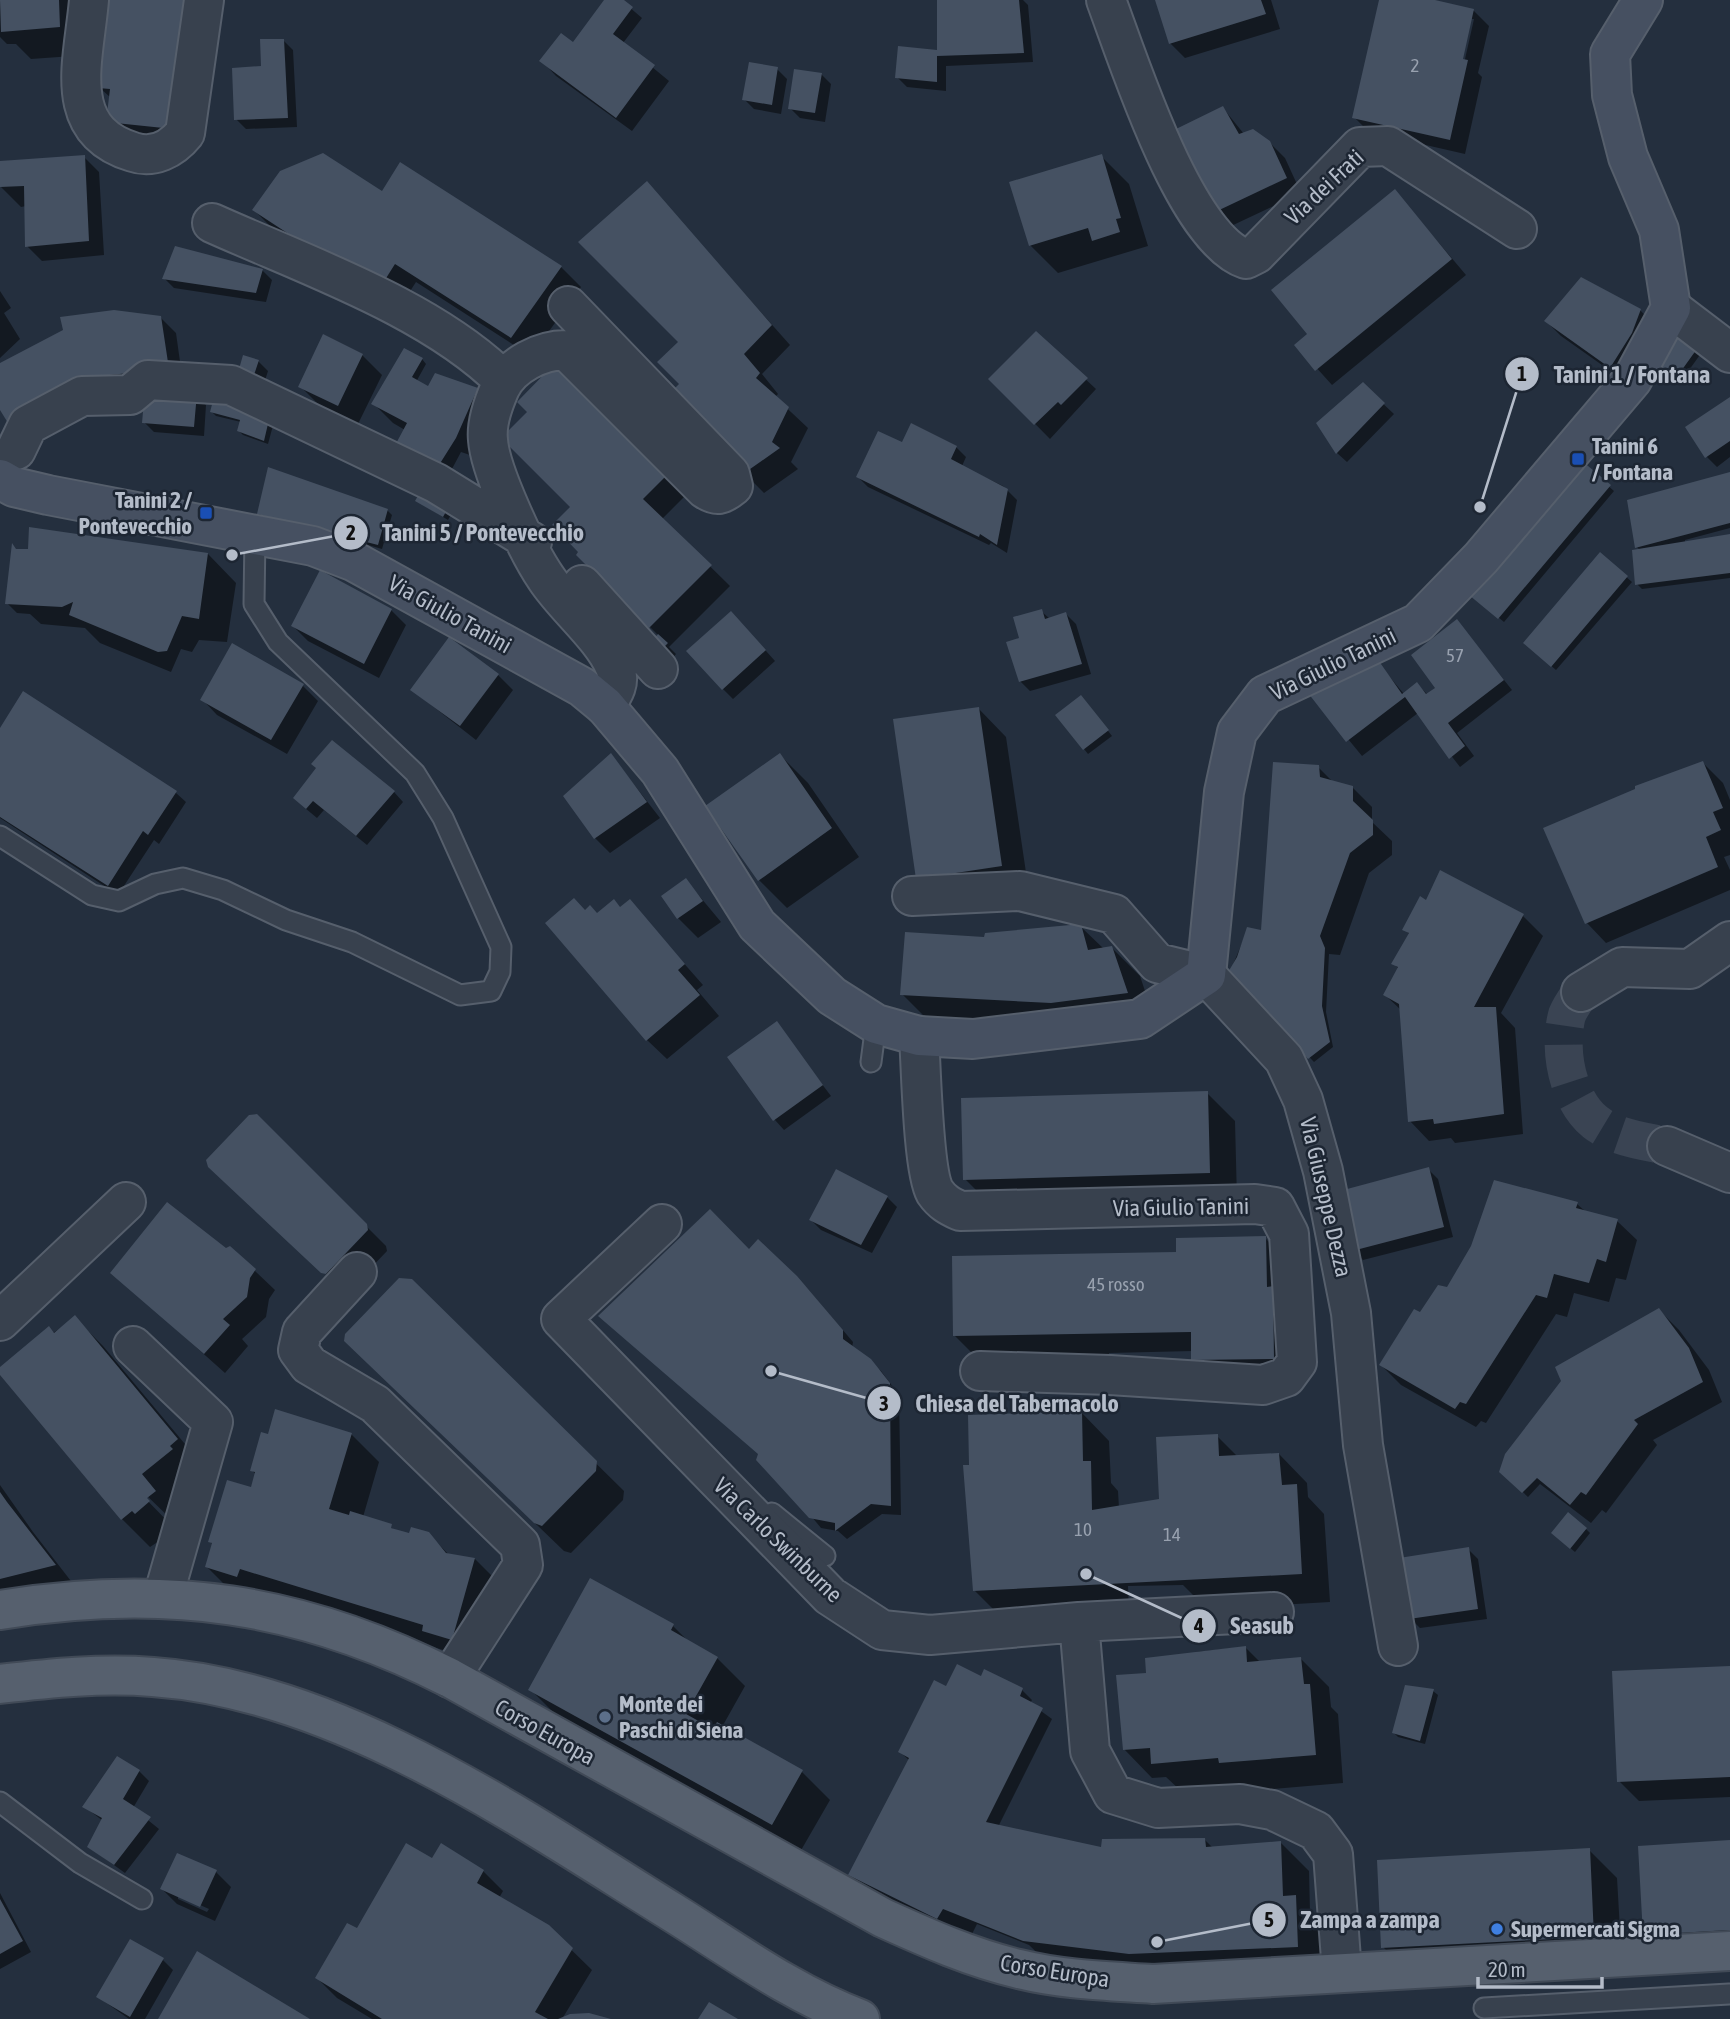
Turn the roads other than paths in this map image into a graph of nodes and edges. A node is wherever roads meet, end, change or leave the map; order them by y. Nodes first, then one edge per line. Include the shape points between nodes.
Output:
1 (89, 0) edge
2 (204, 0) edge
3 (1106, 0) edge
4 (1643, 0) edge
5 (212, 223) dead end
6 (1517, 229) dead end
7 (568, 306) dead end
8 (1671, 308) junction
9 (1730, 353) edge
10 (504, 381) junction
11 (8, 465) edge
12 (255, 534) junction
13 (524, 538) junction
14 (659, 669) dead end
15 (605, 706) junction
16 (0, 836) edge
17 (912, 896) dead end
18 (1730, 942) edge
19 (1206, 975) junction
20 (1581, 992) tunnel mouth
21 (876, 1024) junction
22 (919, 1036) junction
23 (871, 1062) dead end
24 (1667, 1146) tunnel mouth
25 (1730, 1173) edge
26 (126, 1202) dead end
27 (662, 1224) dead end
28 (356, 1272) dead end
29 (0, 1321) edge
30 (133, 1346) dead end
31 (980, 1371) dead end
32 (660, 1421) junction
33 (825, 1556) dead end
34 (163, 1597) junction
35 (0, 1610) edge
36 (1274, 1612) dead end
37 (1079, 1622) junction
38 (1398, 1646) dead end
39 (450, 1678) junction
40 (0, 1684) edge
41 (0, 1802) edge
42 (142, 1899) dead end
43 (1730, 1951) edge
44 (1342, 1972) junction
45 (1729, 1994) edge
46 (1484, 2008) dead end
47 (860, 2019) edge

1 - 2 street via 80,91 87,118 110,145 141,155 168,148 185,133
3 - 6 street, Via dei Frati via 1162,150 1210,229 1236,256 1246,259 1256,254 1360,147 1388,146
4 - 8 main road via 1610,54 1612,95 1628,157 1659,230
5 - 10 street via 375,296 466,347
7 - 10 street via 730,474 733,486 723,495 705,489 566,350 520,365
8 - 9 street
8 - 19 main road, Via Giulio Tanini via 1632,380 1482,558 1418,623 1265,695 1237,732 1224,792
10 - 13 street via 491,413 488,442
11 - 12 main road, Via Giulio Tanini via 14,487
11 - 13 street, Via Giulio Tanini via 28,425 82,396 130,395 148,380 232,385 436,483
12 - 15 main road, Via Giulio Tanini via 313,546 355,562 582,687
12 - 16 lane via 254,604 278,642 415,773 443,818 501,947 500,972 491,991 460,995 363,947 183,878 155,884 119,901 92,895
13 - 14 street via 549,550
13 - 15 street via 545,578 615,667 616,690
15 - 21 main road, Via Giulio Tanini via 660,771 757,925 832,996
17 - 19 street via 1020,891 1114,914 1157,963
18 - 20 street via 1690,968 1622,967
19 - 22 main road, Via Giulio Tanini via 1140,1019 972,1039
19 - 38 street, Via Giuseppe Dezza via 1284,1059 1303,1100 1323,1171 1351,1313 1363,1445
21 - 22 main road, Via Giulio Tanini
21 - 23 lane
22 - 31 street, Via Giulio Tanini via 928,1165 934,1190 946,1205 960,1211 1255,1205 1275,1208 1289,1234 1297,1362 1286,1377 1263,1385
24 - 25 street
26 - 29 street
27 - 32 street, Via Carlo Swinburne via 561,1319
28 - 39 street via 302,1332 298,1350 309,1365 375,1404 520,1545 523,1565
30 - 34 street via 213,1422
32 - 33 lane, Via Carlo Swinburne
32 - 37 street, Via Carlo Swinburne via 830,1596 882,1630 930,1635
34 - 35 main road, Corso Europa via 94,1598
34 - 39 main road, Corso Europa via 271,1613 328,1629
36 - 37 street, Via Carlo Swinburne
37 - 44 street via 1090,1751 1113,1794 1158,1808 1251,1806 1272,1810 1316,1831 1334,1854
39 - 44 main road, Corso Europa via 883,1918 952,1948 1019,1969 1153,1984
40 - 47 main road via 155,1677 306,1710 494,1802 774,1975
41 - 42 lane via 80,1863
43 - 44 main road, Corso Europa
45 - 46 lane

